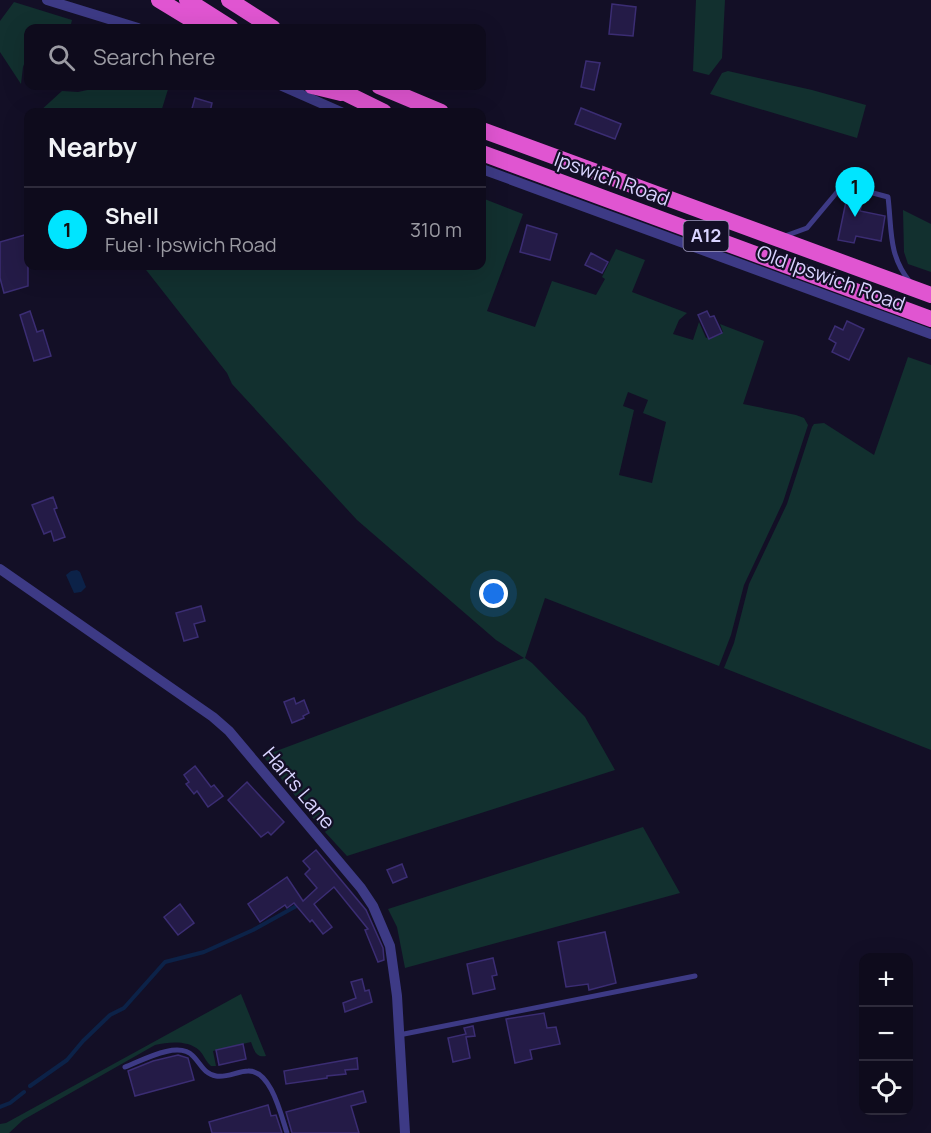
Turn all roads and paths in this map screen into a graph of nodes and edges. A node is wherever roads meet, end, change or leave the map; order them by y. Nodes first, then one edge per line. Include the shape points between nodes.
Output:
1 (47, 0) edge
2 (159, 0) edge
3 (187, 0) edge
4 (229, 0) edge
5 (125, 24) edge
6 (198, 24) edge
7 (225, 24) edge
8 (267, 24) edge
9 (291, 90) edge
10 (340, 90) edge
11 (389, 90) edge
12 (332, 108) edge
13 (376, 108) edge
14 (431, 108) edge
15 (486, 131) edge
16 (486, 154) edge
17 (486, 171) edge
18 (775, 238) junction
19 (924, 292) edge
20 (931, 319) edge
21 (931, 334) edge
22 (0, 569) edge
23 (695, 976) dead end
24 (399, 1035) junction
25 (124, 1067) dead end
26 (287, 1133) edge
27 (405, 1133) edge

1 - 5 street
2 - 6 highway
3 - 7 highway
4 - 8 highway
9 - 12 street
10 - 13 highway
11 - 14 highway
15 - 18 highway, Ipswich Road / A12
16 - 20 highway, Ipswich Road / A12
17 - 21 street, Old Ipswich Road
18 - 19 highway, Ipswich Road / A12
18 - 19 lane via 807,228 843,185 888,197 897,263
22 - 24 street, Harts Lane via 229,730 373,906 390,946
23 - 24 lane
24 - 27 street, Harts Lane
25 - 26 lane via 174,1049 188,1052 203,1070 216,1076 255,1071 272,1092

